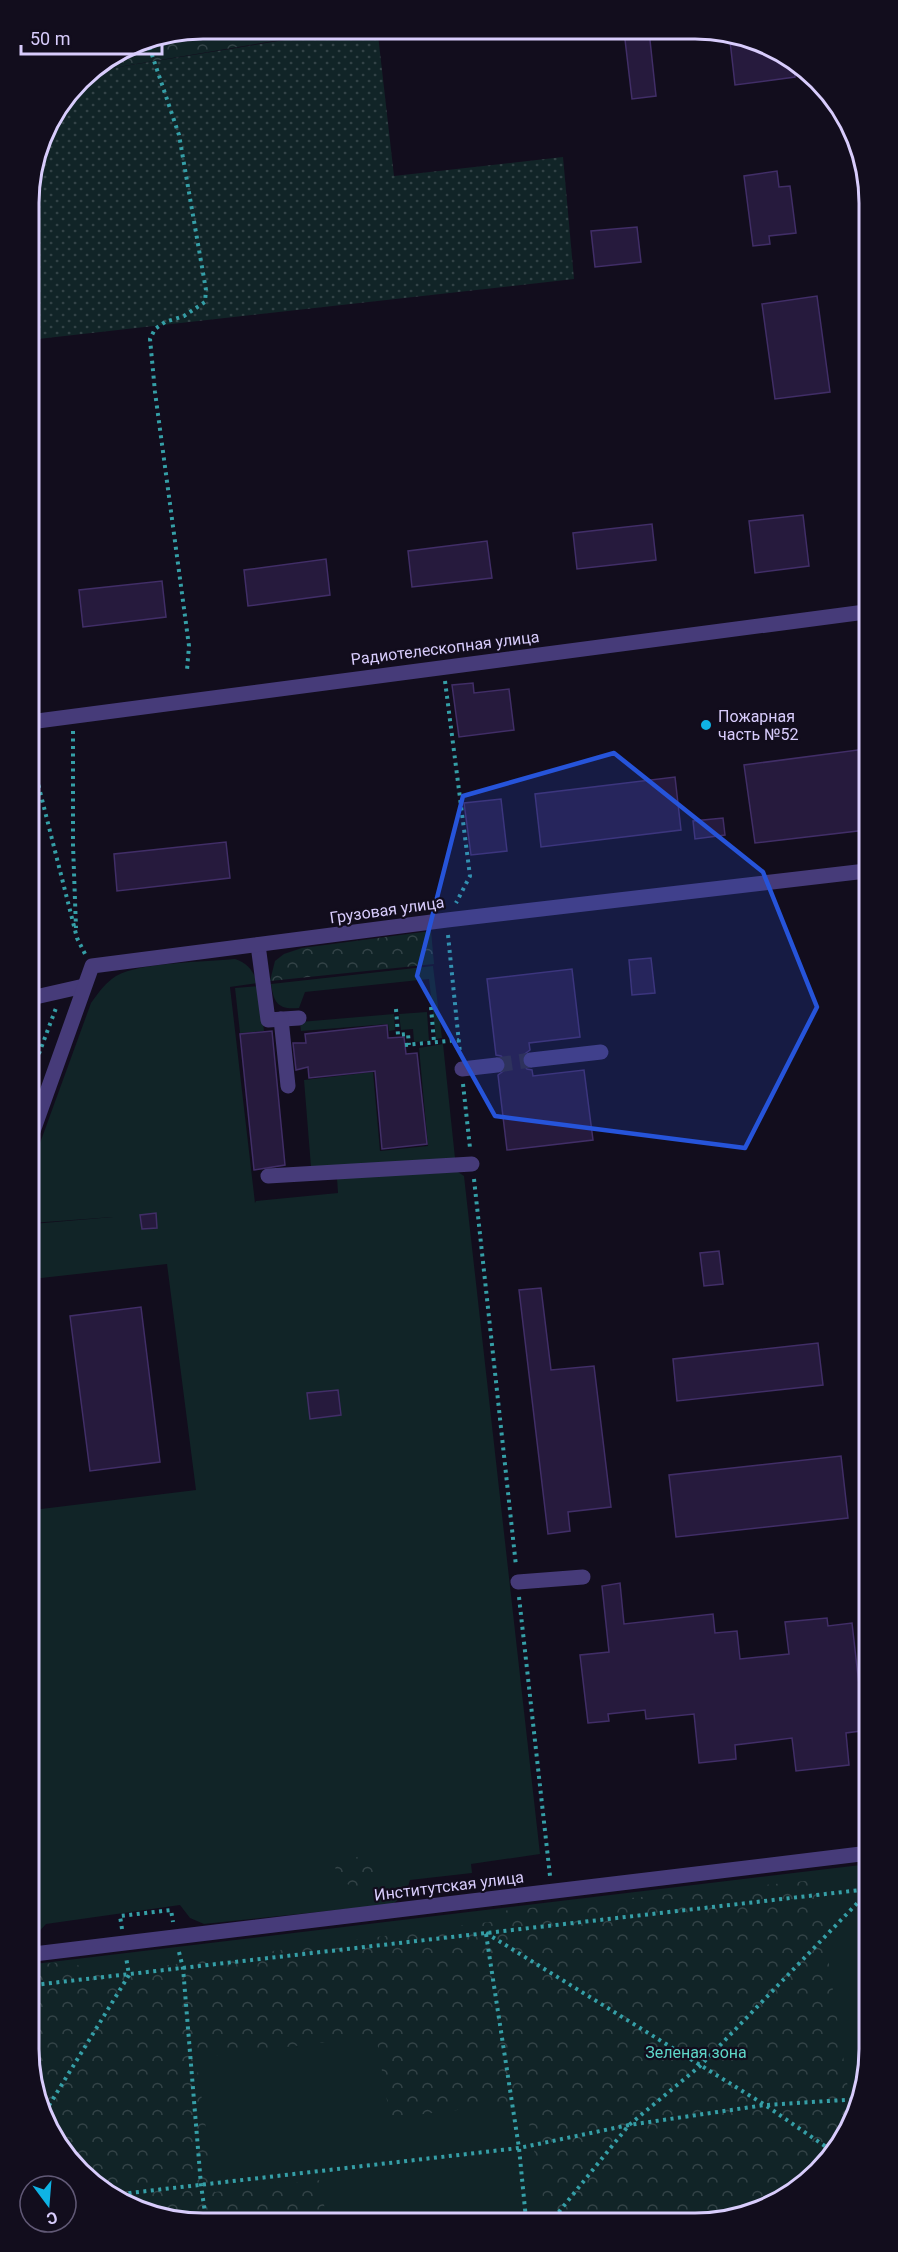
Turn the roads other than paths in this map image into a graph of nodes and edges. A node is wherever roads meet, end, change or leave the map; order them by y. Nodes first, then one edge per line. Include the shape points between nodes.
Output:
1 (859, 613) edge
2 (39, 721) edge
3 (859, 872) edge
4 (258, 945) junction
5 (84, 986) junction
6 (39, 996) edge
7 (299, 1018) dead end
8 (281, 1019) junction
9 (601, 1052) dead end
10 (531, 1060) tunnel mouth
11 (497, 1065) tunnel mouth
12 (462, 1069) road end
13 (288, 1086) dead end
14 (39, 1114) edge
15 (472, 1164) road end
16 (268, 1176) dead end
17 (583, 1577) dead end
18 (518, 1582) road end
19 (859, 1854) edge
20 (39, 1953) edge

1 - 2 street, Радиотелескопная улица
3 - 4 street, Грузовая улица
4 - 5 street, Грузовая улица via 92,966
4 - 8 street via 268,1020
5 - 6 street
5 - 14 street
7 - 8 street
8 - 13 street
9 - 10 street
11 - 12 street
15 - 16 street via 298,1171
17 - 18 street
19 - 20 street, Институтская улица

